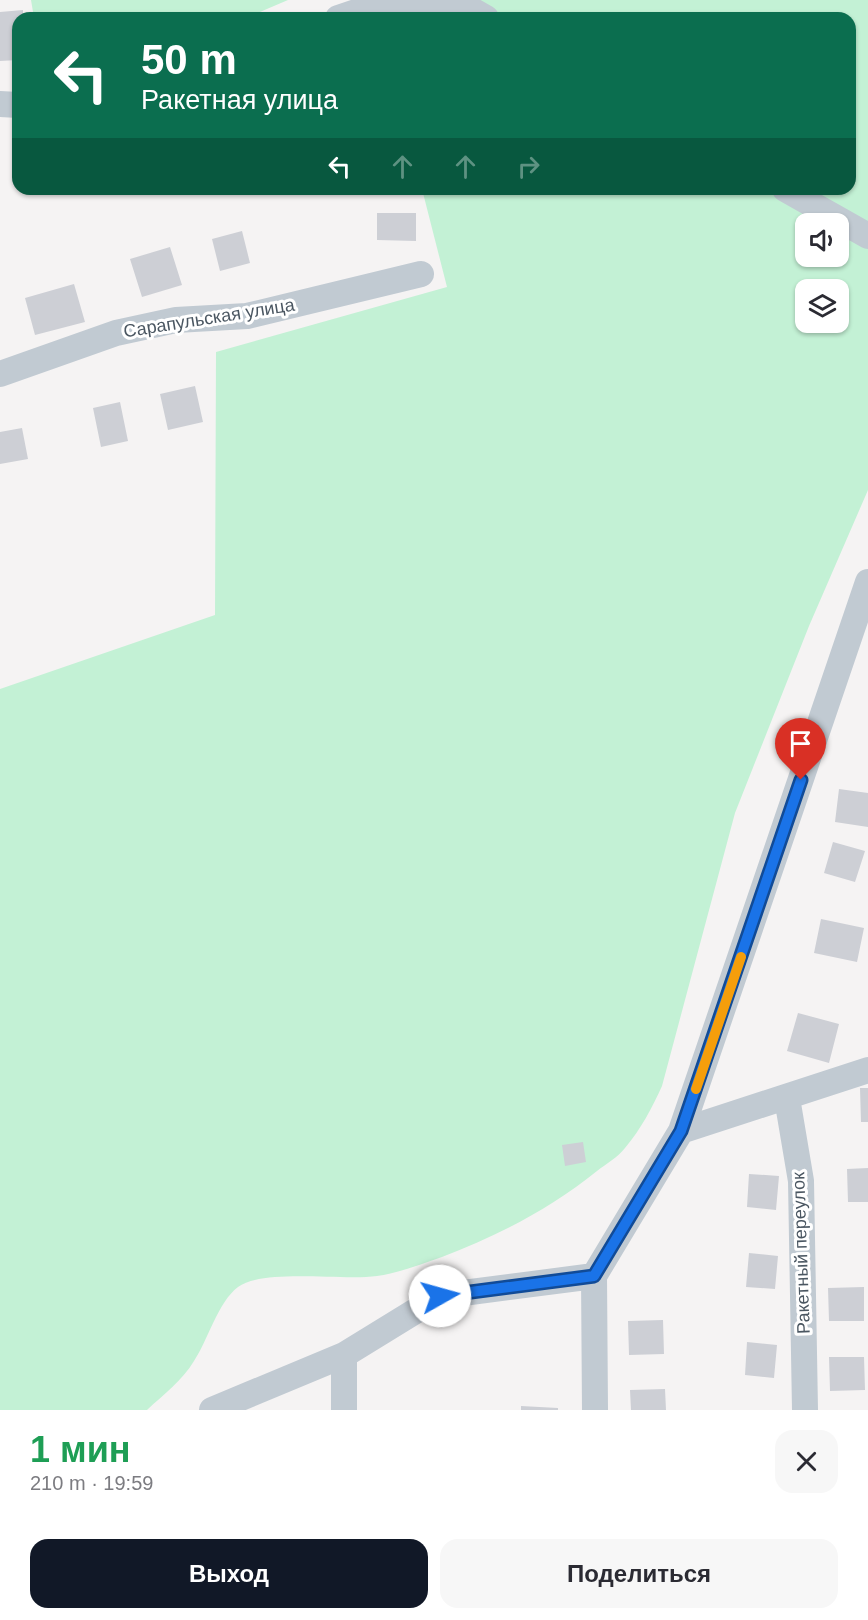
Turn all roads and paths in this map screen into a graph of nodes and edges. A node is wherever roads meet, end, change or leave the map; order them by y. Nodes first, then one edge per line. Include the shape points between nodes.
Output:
1 (416, 0) edge
2 (421, 0) edge
3 (356, 12) edge
4 (475, 12) edge
5 (796, 195) edge
6 (868, 236) edge
7 (421, 274) dead end
8 (0, 374) edge
9 (868, 582) edge
10 (868, 1070) edge
11 (787, 1098) junction
12 (681, 1131) junction
13 (594, 1276) junction
14 (344, 1355) junction
15 (212, 1410) edge
16 (344, 1410) edge
17 (596, 1410) edge
18 (805, 1410) edge

1 - 3 street
2 - 4 street via 463,5
5 - 6 street
7 - 8 street, Сарапульская улица via 247,316 176,320 116,333
9 - 12 street
10 - 11 street
11 - 12 street
11 - 18 street, Ракетный переулок via 801,1181
12 - 13 street
13 - 14 street via 440,1296
13 - 17 street
14 - 15 street
14 - 16 street

